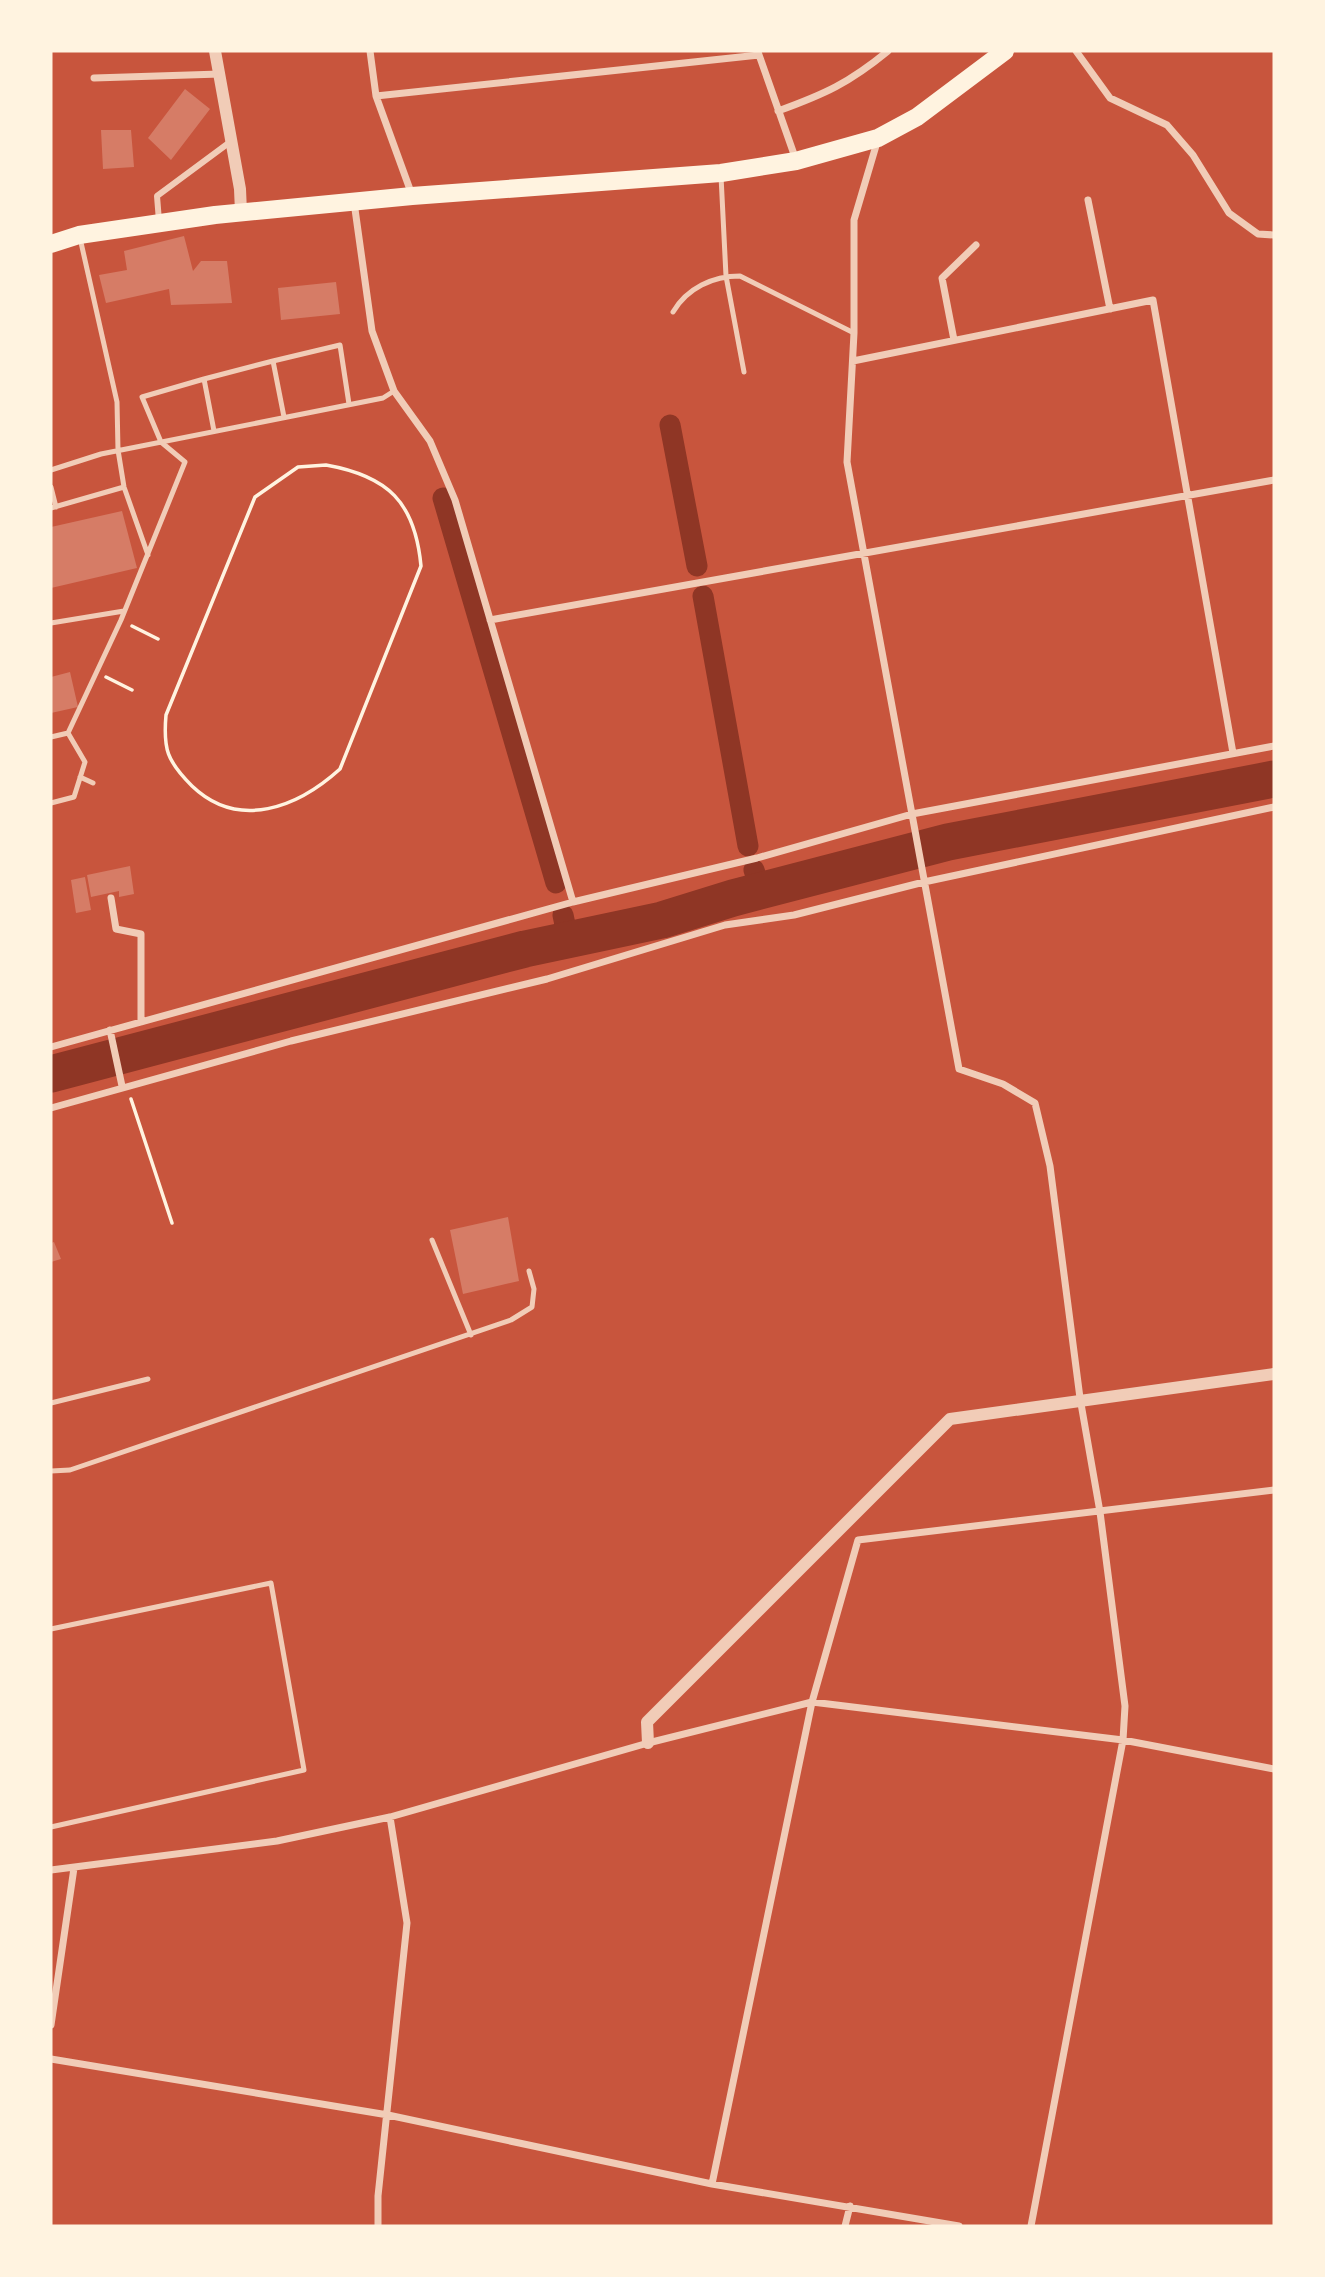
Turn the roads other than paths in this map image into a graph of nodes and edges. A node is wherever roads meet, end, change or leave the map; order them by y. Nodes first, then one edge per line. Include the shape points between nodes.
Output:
1 (215, 51) edge
2 (370, 51) edge
3 (887, 51) edge
4 (1005, 51) edge
5 (1076, 51) edge
6 (758, 53) edge
7 (220, 74) junction
8 (94, 78) dead end
9 (376, 96) junction
10 (778, 111) junction
11 (878, 138) junction
12 (232, 141) junction
13 (796, 161) junction
14 (721, 173) junction
15 (412, 196) junction
16 (1088, 200) dead end
17 (354, 201) junction
18 (241, 212) junction
19 (159, 222) junction
20 (1274, 234) edge
21 (79, 235) junction
22 (51, 244) edge
23 (976, 245) dead end
24 (726, 276) junction
25 (1110, 309) junction
26 (673, 312) dead end
27 (854, 333) junction
28 (954, 340) junction
29 (273, 361) junction
30 (853, 361) junction
31 (744, 372) dead end
32 (204, 379) junction
33 (394, 391) junction
34 (349, 404) junction
35 (284, 417) junction
36 (214, 431) junction
37 (161, 442) junction
38 (118, 450) junction
39 (51, 470) edge
40 (1274, 480) edge
41 (51, 487) edge
42 (124, 487) junction
43 (1189, 496) junction
44 (54, 508) edge
45 (863, 554) junction
46 (148, 555) junction
47 (124, 611) junction
48 (490, 620) junction
49 (51, 624) edge
50 (68, 733) junction
51 (51, 737) edge
52 (1274, 746) edge
53 (1233, 753) junction
54 (80, 777) junction
55 (93, 783) dead end
56 (51, 803) edge
57 (1274, 807) edge
58 (912, 814) junction
59 (924, 882) junction
60 (111, 898) dead end
61 (573, 902) junction
62 (141, 1022) junction
63 (110, 1031) junction
64 (51, 1047) edge
65 (122, 1086) junction
66 (51, 1108) edge
67 (432, 1240) dead end
68 (529, 1271) dead end
69 (471, 1335) junction
70 (1274, 1374) edge
71 (148, 1379) dead end
72 (1080, 1398) junction
73 (51, 1404) edge
74 (51, 1471) edge
75 (1274, 1490) edge
76 (1100, 1512) junction
77 (51, 1629) edge
78 (812, 1702) junction
79 (1123, 1740) junction
80 (648, 1742) junction
81 (1274, 1769) edge
82 (390, 1817) junction
83 (51, 1828) edge
84 (75, 1868) junction
85 (51, 1870) edge
86 (51, 2025) edge
87 (51, 2059) edge
88 (388, 2115) junction
89 (712, 2184) junction
90 (850, 2206) junction
91 (378, 2226) edge
92 (845, 2226) edge
93 (959, 2226) edge
94 (1031, 2226) edge

1 - 7 street
2 - 9 street
3 - 10 street via 829,93
4 - 11 main road via 917,117
5 - 20 street via 1110,98 1167,125 1193,155 1229,213 1258,234
6 - 9 street
6 - 10 street
7 - 8 street
7 - 12 street
9 - 15 street
10 - 13 street
11 - 13 main road
11 - 27 street via 854,220
12 - 18 street
12 - 19 street via 157,196
13 - 14 main road
14 - 15 main road
14 - 24 lane
15 - 17 main road
16 - 25 street
17 - 18 main road
17 - 33 street via 372,331
18 - 19 main road
19 - 21 main road
21 - 22 main road
21 - 38 lane via 117,402
23 - 28 street via 942,278
24 - 26 lane via 682,297
24 - 27 lane via 740,276
24 - 31 lane
25 - 28 street
25 - 43 street via 1153,300
27 - 30 street
28 - 30 street
29 - 32 lane
29 - 34 lane via 340,345
29 - 35 lane
30 - 45 street via 847,462
32 - 36 lane
32 - 37 lane via 142,397
33 - 34 lane via 383,398
33 - 48 street via 430,441 450,488
34 - 35 lane
35 - 36 lane
36 - 37 lane
37 - 38 lane
37 - 46 lane via 185,462
38 - 39 lane
38 - 42 lane
40 - 43 street
41 - 44 lane
42 - 44 lane
42 - 46 lane
43 - 45 street
43 - 53 street
45 - 48 street
45 - 58 street
46 - 47 lane
47 - 49 lane
47 - 50 lane
48 - 61 street
50 - 51 lane
50 - 54 lane via 85,762
52 - 53 street
53 - 58 street
54 - 55 lane
54 - 56 lane via 74,797
57 - 59 street
58 - 59 street
58 - 61 street via 757,859
59 - 65 street via 794,915 725,925 547,979
59 - 72 street via 959,1069 1003,1084 1035,1103 1050,1166
60 - 62 street via 116,929 141,934
61 - 62 street
62 - 63 street
63 - 64 street
63 - 65 street
65 - 66 street
67 - 69 lane
68 - 69 lane via 532,1307
69 - 74 lane via 70,1470
70 - 72 street
71 - 73 lane
72 - 76 street
72 - 80 street via 950,1419 647,1722
75 - 76 street
76 - 78 street via 858,1540
76 - 79 street via 1125,1706
77 - 83 lane via 271,1583 304,1770
78 - 79 street
78 - 80 street
78 - 89 street
79 - 81 street
79 - 94 street
80 - 82 street
82 - 84 street via 277,1840
82 - 88 street via 407,1923
84 - 85 street
84 - 86 street
87 - 88 street
88 - 89 street
88 - 91 street
89 - 90 street
90 - 92 street
90 - 93 street

